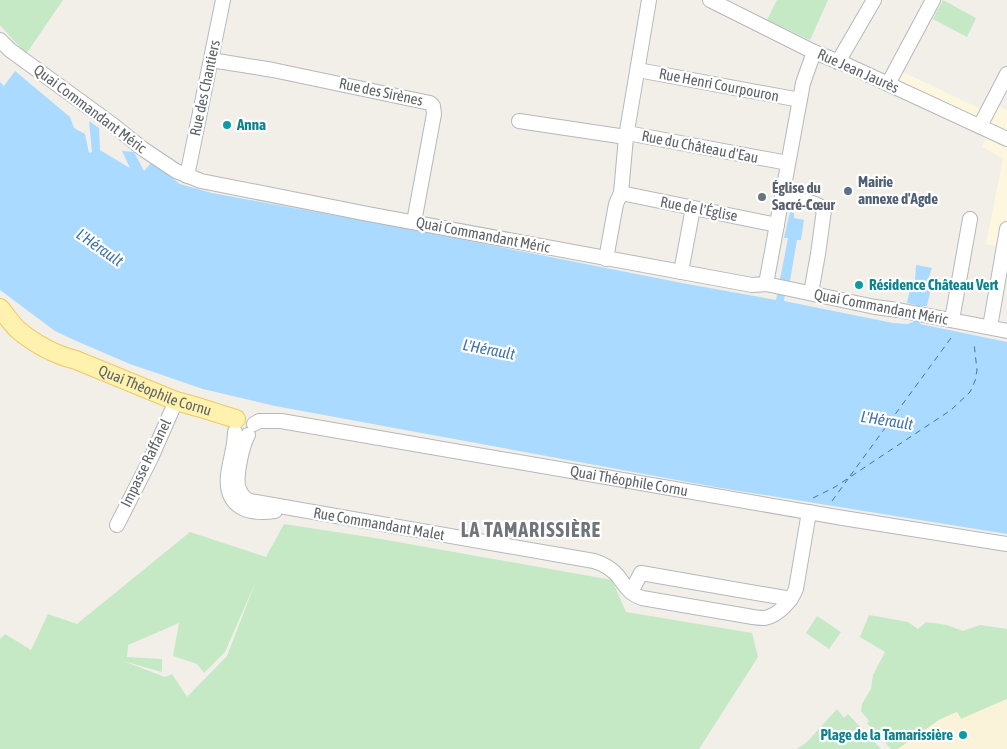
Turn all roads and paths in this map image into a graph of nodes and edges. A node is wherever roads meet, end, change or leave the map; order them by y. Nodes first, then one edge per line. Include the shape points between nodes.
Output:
1 (223, 0) edge
2 (649, 0) edge
3 (710, 0) edge
4 (874, 0) edge
5 (933, 0) edge
6 (0, 40) edge
7 (814, 52) junction
8 (211, 60) junction
9 (838, 62) junction
10 (638, 70) junction
11 (1007, 74) edge
12 (888, 84) junction
13 (800, 100) junction
14 (519, 121) dead end
15 (980, 126) junction
16 (627, 135) junction
17 (1007, 139) edge
18 (788, 164) junction
19 (187, 176) junction
20 (620, 193) junction
21 (782, 197) junction
22 (693, 208) junction
23 (970, 219) dead end
24 (414, 222) junction
25 (777, 225) junction
26 (1007, 230) edge
27 (606, 259) junction
28 (682, 272) junction
29 (777, 286) junction
30 (811, 293) junction
31 (0, 307) edge
32 (952, 320) junction
33 (990, 327) junction
34 (1007, 331) edge
35 (176, 401) junction
36 (243, 427) junction
37 (808, 512) junction
38 (116, 525) dead end
39 (1007, 544) edge
40 (630, 592) junction
41 (790, 599) junction

1 - 8 street, Rue des Chantiers
2 - 10 street, Rue du Château d'Eau
3 - 7 street, Rue Jean Jaurès
4 - 9 street
5 - 12 street
6 - 19 street, Quai Commandant Méric via 143,149
7 - 9 street, Rue Jean Jaurès
7 - 13 street
8 - 19 street, Rue des Chantiers
8 - 24 street, Rue des Sirènes via 273,70 434,106
9 - 12 street, Rue Jean Jaurès
10 - 13 street, Rue Henri Courpouron
10 - 16 street, Rue du Château d'Eau
11 - 15 street
12 - 15 street, Rue Jean Jaurès
13 - 18 street
14 - 16 street
15 - 17 street, Rue Jean Jaurès
16 - 18 street, Rue du Château d'Eau
16 - 20 street
18 - 21 street
19 - 24 street, Quai Commandant Méric
20 - 22 street, Rue de l'Église
20 - 27 street
21 - 25 street
21 - 30 street via 816,204 824,210
22 - 25 street, Rue de l'Église
22 - 28 street
23 - 32 street
24 - 27 street, Quai Commandant Méric
25 - 29 street
26 - 33 street
27 - 28 street, Quai Commandant Méric
28 - 29 street, Quai Commandant Méric via 752,285
29 - 30 street, Quai Commandant Méric
30 - 32 street, Quai Commandant Méric
31 - 35 main road, Quai Théophile Cornu via 26,336 61,356
32 - 33 street, Quai Commandant Méric
33 - 34 street, Quai Commandant Méric
35 - 36 main road, Quai Théophile Cornu via 201,408
35 - 38 street, Impasse Raffanel
36 - 37 street, Quai Théophile Cornu via 259,421 281,421
36 - 40 street, Rue Commandant Malet via 235,438 228,475 231,497 243,509 269,512 288,508 594,561 611,569
37 - 39 street, Quai Théophile Cornu
37 - 41 street via 796,588
40 - 41 street via 642,598 765,618 782,609
40 - 41 street via 641,573

